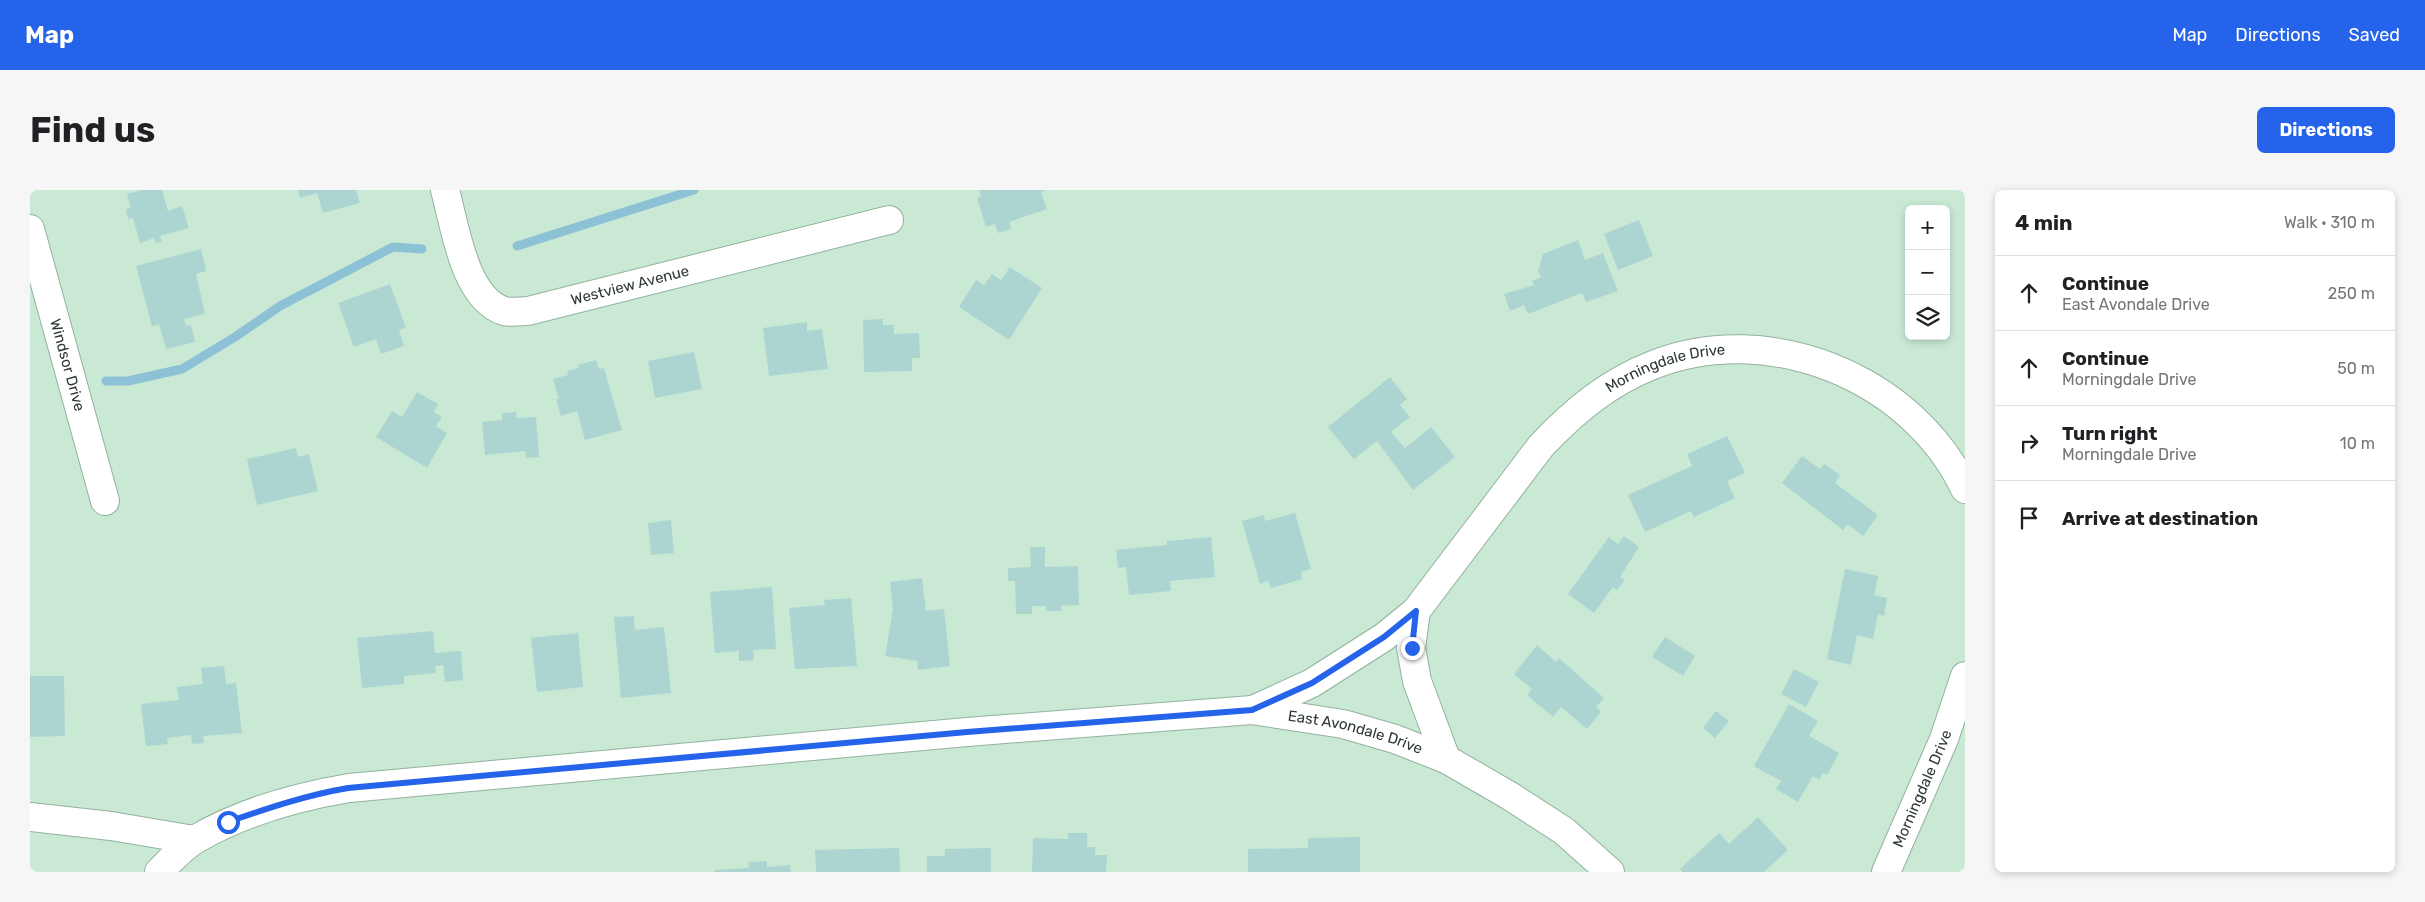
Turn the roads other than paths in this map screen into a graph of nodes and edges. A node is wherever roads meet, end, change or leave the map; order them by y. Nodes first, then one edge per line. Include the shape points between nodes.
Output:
1 (445, 190) edge
2 (890, 220) dead end
3 (30, 229) edge
4 (1965, 489) edge
5 (105, 501) dead end
6 (1416, 611) junction
7 (1965, 676) edge
8 (1252, 710) junction
9 (1446, 759) junction
10 (30, 817) edge
11 (194, 840) junction
12 (159, 872) edge
13 (1610, 872) edge
14 (1886, 872) edge

1 - 2 street, Westview Avenue via 475,286 488,302 506,311 528,311
3 - 5 street, Windsor Drive
4 - 6 street, Morningdale Drive via 1940,447 1911,416 1853,375 1798,356 1729,350 1693,354 1627,376 1564,422 1541,446
6 - 8 street, Morningdale Drive via 1384,637 1312,683
6 - 9 street via 1412,648 1417,681
7 - 14 street, Morningdale Drive via 1944,739
8 - 9 street, East Avondale Drive via 1343,724 1395,739
8 - 11 street, East Avondale Drive via 967,732 348,788 274,806 228,822
9 - 13 street, East Avondale Drive via 1564,830
10 - 11 street
11 - 12 street, East Avondale Drive

